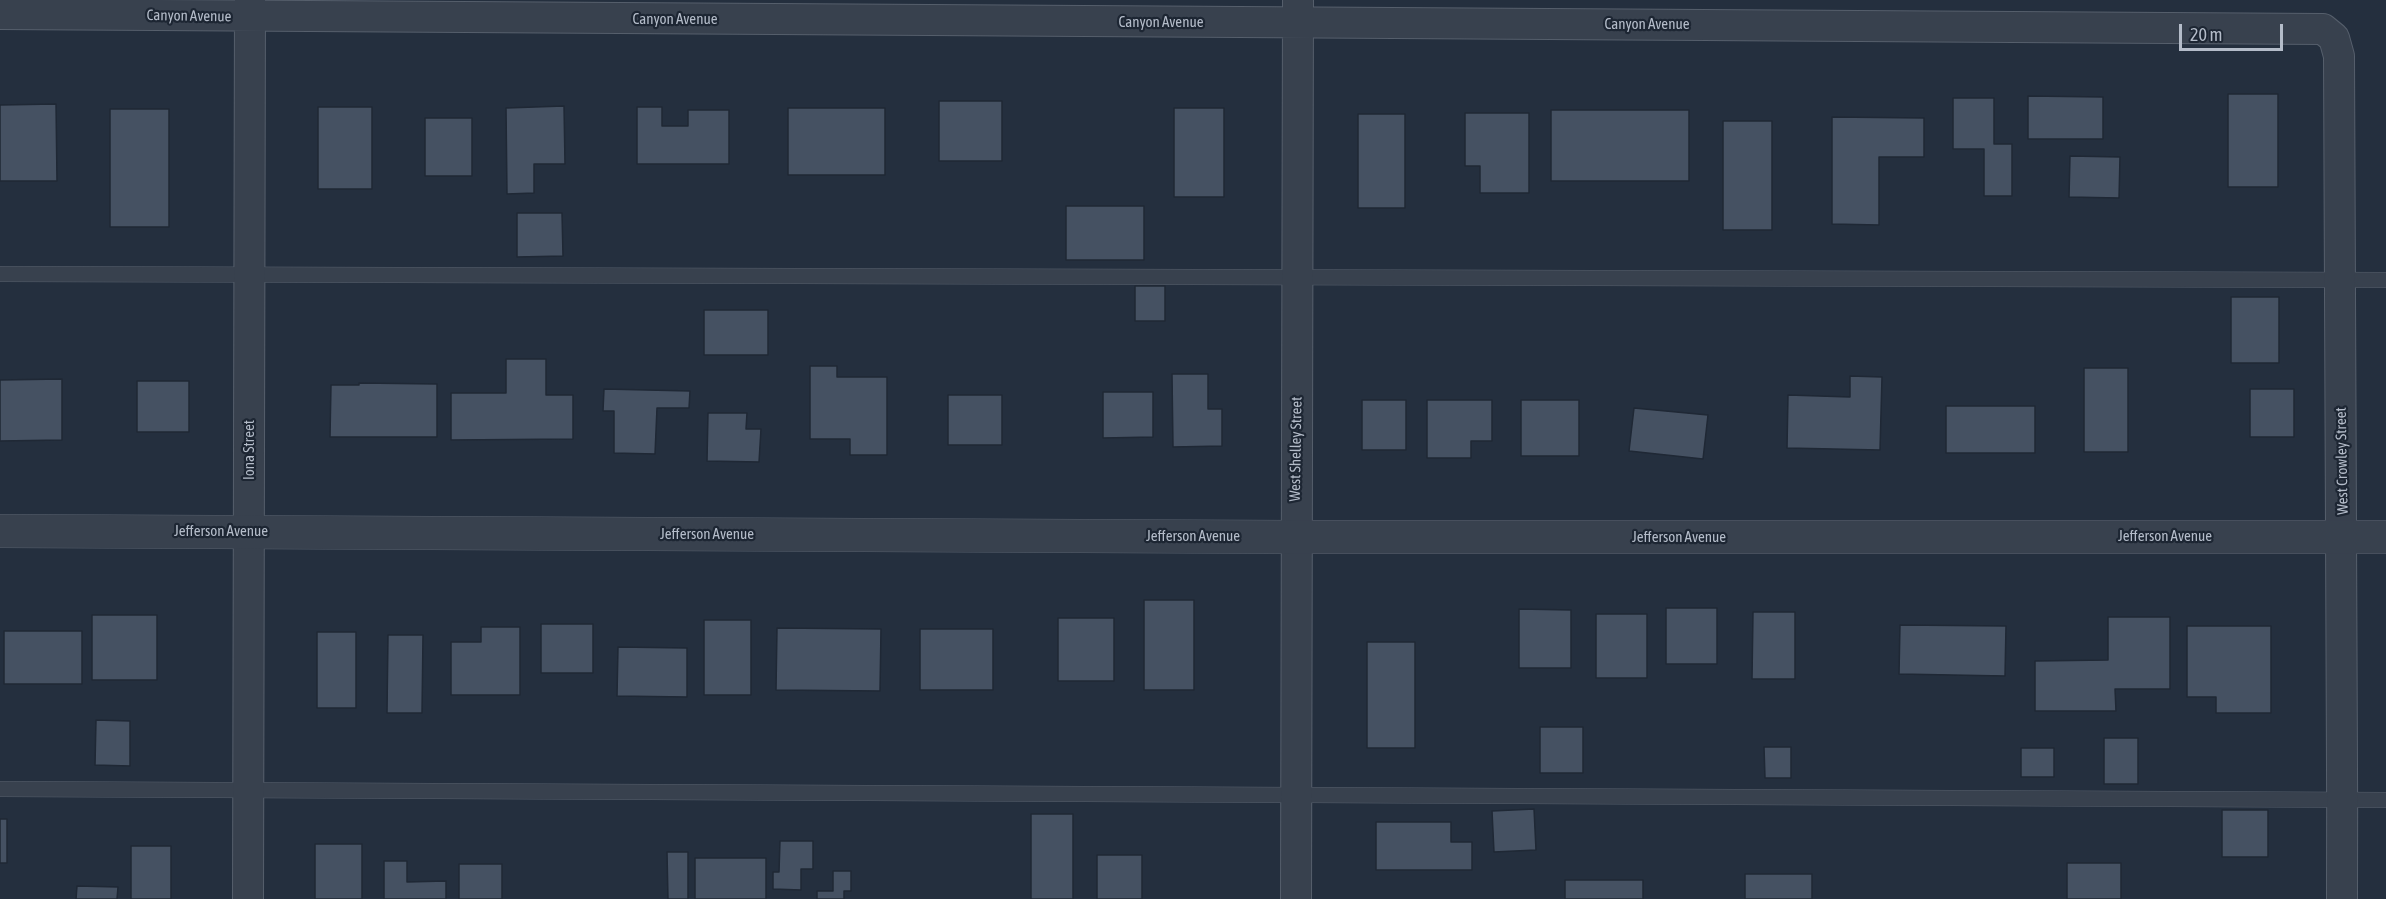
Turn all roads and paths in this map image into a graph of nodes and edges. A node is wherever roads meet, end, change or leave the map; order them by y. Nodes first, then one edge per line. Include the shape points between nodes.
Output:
1 (249, 9) edge
2 (1298, 11) edge
3 (0, 14) edge
4 (2323, 29) joint
5 (0, 274) edge
6 (249, 274) junction
7 (1298, 276) junction
8 (2339, 280) junction
9 (2386, 280) edge
10 (0, 531) edge
11 (249, 531) junction
12 (2343, 536) junction
13 (1296, 537) junction
14 (2386, 537) edge
15 (0, 789) edge
16 (248, 790) junction
17 (1296, 794) junction
18 (2342, 799) junction
19 (2386, 800) edge
20 (248, 899) edge
21 (1296, 899) edge
22 (2342, 899) edge

1 - 2 street, Canyon Avenue
1 - 3 street, Canyon Avenue
1 - 6 street, Iona Street
2 - 4 street, Canyon Avenue
2 - 7 street, West Shelley Street
4 - 8 street, West Crowley Street via 2334,38 2339,56
5 - 6 lane
6 - 7 lane
6 - 11 street, Iona Street
7 - 8 lane
7 - 13 street, West Shelley Street
8 - 9 lane
8 - 12 street, West Crowley Street
10 - 11 street, Jefferson Avenue
11 - 13 street, Jefferson Avenue
11 - 16 street, Iona Street
12 - 13 street, Jefferson Avenue
12 - 14 street, Jefferson Avenue
12 - 18 street, West Crowley Street
13 - 17 street, West Shelley Street
15 - 16 lane
16 - 17 lane
16 - 20 street, Iona Street
17 - 18 lane
17 - 21 street, West Shelley Street
18 - 19 lane
18 - 22 street, West Crowley Street

